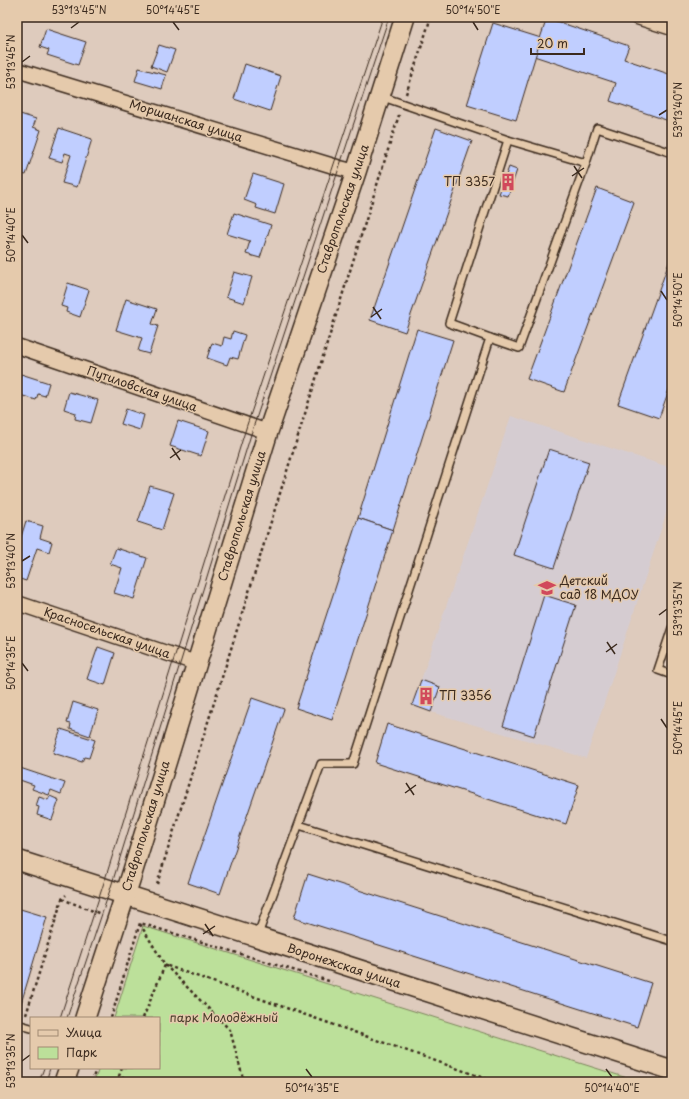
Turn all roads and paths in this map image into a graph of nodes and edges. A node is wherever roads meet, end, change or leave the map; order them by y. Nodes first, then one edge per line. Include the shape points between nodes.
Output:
1 (405, 17) edge
2 (431, 17) edge
3 (637, 17) edge
4 (672, 28) edge
5 (17, 70) edge
6 (380, 96) junction
7 (403, 103) junction
8 (508, 140) junction
9 (672, 153) edge
10 (586, 163) junction
11 (356, 172) junction
12 (490, 338) junction
13 (17, 346) edge
14 (268, 432) junction
15 (17, 603) edge
16 (672, 628) edge
17 (196, 663) junction
18 (672, 675) edge
19 (299, 825) junction
20 (17, 860) edge
21 (81, 881) junction
22 (157, 884) dead end
23 (125, 895) junction
24 (140, 923) junction
25 (257, 938) junction
26 (672, 941) edge
27 (165, 965) junction
28 (338, 984) dead end
29 (85, 1017) edge
30 (111, 1017) edge
31 (142, 1017) edge
32 (20, 1025) edge
33 (30, 1028) edge
34 (17, 1044) edge
35 (69, 1069) edge
36 (96, 1069) edge
37 (122, 1069) edge
38 (672, 1070) edge
39 (64, 1082) edge
40 (92, 1082) edge
41 (131, 1082) edge
42 (244, 1082) edge
43 (495, 1082) edge

1 - 6 street, Ставропольская улица
2 - 7 path
3 - 4 street
5 - 11 street, Моршанская улица
6 - 7 lane
6 - 11 street, Ставропольская улица
7 - 8 lane
7 - 22 path
8 - 10 lane
8 - 12 lane via 449,323
9 - 10 lane via 597,128
10 - 12 lane via 519,348
11 - 14 street, Ставропольская улица
12 - 19 lane via 353,764 322,764
13 - 14 street, Путиловская улица
14 - 17 street, Ставропольская улица
15 - 17 street, Красносельская улица
16 - 18 lane via 658,670
17 - 23 street, Ставропольская улица
19 - 25 lane
19 - 26 lane
20 - 21 street, Воронежская улица
21 - 23 street, Воронежская улица
21 - 32 path via 62,899
23 - 25 street, Воронежская улица
23 - 29 street, Ставропольская улица
24 - 27 path
24 - 28 path
24 - 30 path
25 - 38 street, Воронежская улица
27 - 31 path
27 - 42 path via 230,1030
27 - 43 path
32 - 33 lane
32 - 34 path
35 - 39 street
36 - 40 path
37 - 41 path via 118,1076

